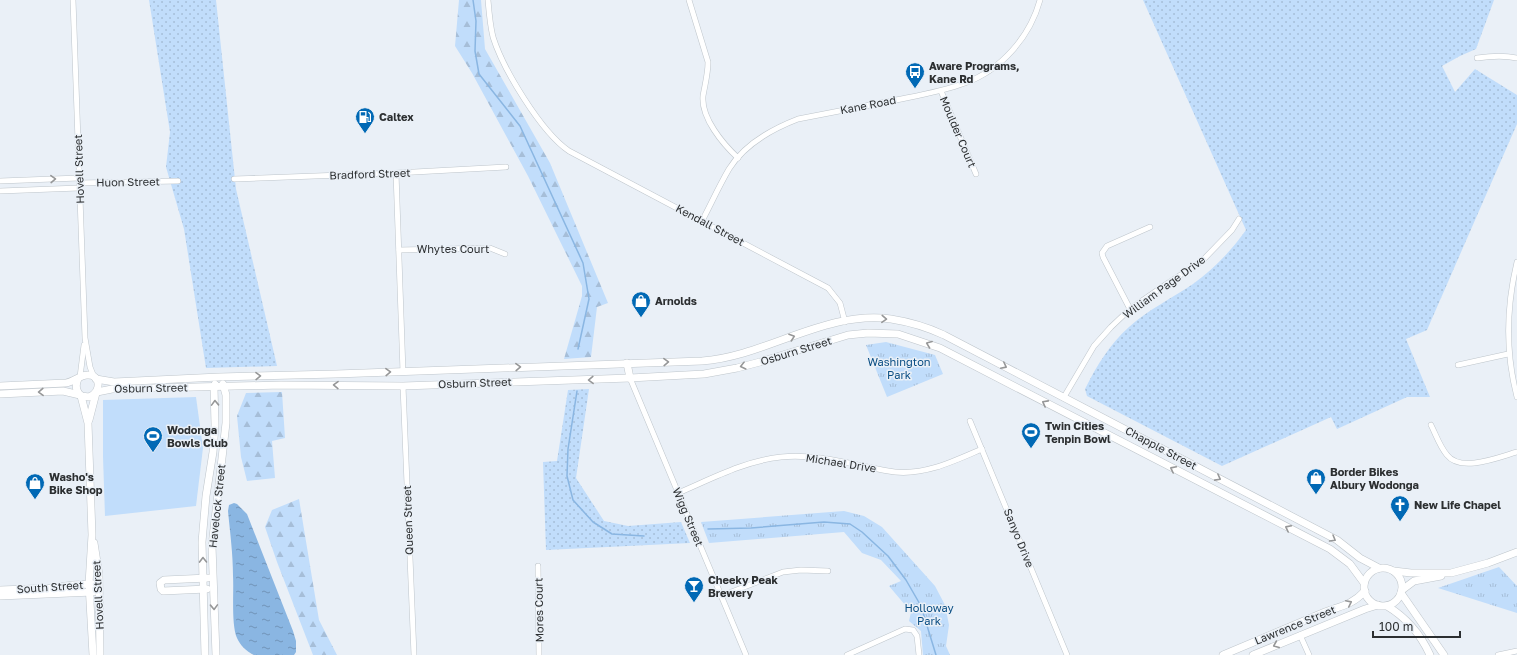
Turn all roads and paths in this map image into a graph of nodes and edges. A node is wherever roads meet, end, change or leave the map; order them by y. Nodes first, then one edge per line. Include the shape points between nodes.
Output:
1 (73, 0) edge
2 (488, 0) edge
3 (689, 0) edge
4 (1040, 0) edge
5 (1478, 58) dead end
6 (1517, 58) edge
7 (941, 91) junction
8 (738, 158) junction
9 (506, 167) dead end
10 (396, 173) junction
11 (976, 174) dead end
12 (234, 179) dead end
13 (35, 180) junction
14 (0, 181) edge
15 (19, 181) junction
16 (178, 181) dead end
17 (79, 183) junction
18 (36, 190) junction
19 (0, 191) edge
20 (20, 191) junction
21 (1239, 219) dead end
22 (702, 221) junction
23 (1150, 227) dead end
24 (399, 250) junction
25 (505, 254) dead end
26 (1517, 262) edge
27 (1130, 309) junction
28 (845, 322) junction
29 (848, 335) junction
30 (85, 338) junction
31 (1508, 354) junction
32 (627, 363) junction
33 (1458, 365) dead end
34 (403, 372) junction
35 (219, 377) junction
36 (79, 378) junction
37 (95, 378) junction
38 (630, 378) junction
39 (0, 386) edge
40 (403, 386) junction
41 (214, 387) junction
42 (225, 387) junction
43 (96, 393) junction
44 (0, 394) edge
45 (80, 396) junction
46 (1064, 397) junction
47 (1517, 397) edge
48 (1059, 410) junction
49 (970, 421) dead end
50 (88, 423) junction
51 (1431, 425) dead end
52 (982, 449) junction
53 (1517, 452) edge
54 (678, 493) junction
55 (92, 535) junction
56 (1517, 552) edge
57 (538, 566) dead end
58 (1379, 568) junction
59 (828, 571) dead end
60 (1394, 571) junction
61 (1448, 573) junction
62 (213, 578) junction
63 (203, 579) junction
64 (1364, 583) junction
65 (89, 584) junction
66 (99, 584) junction
67 (213, 588) junction
68 (0, 590) edge
69 (203, 590) junction
70 (1365, 591) junction
71 (1402, 591) junction
72 (99, 592) junction
73 (90, 593) junction
74 (0, 596) edge
75 (721, 596) junction
76 (1378, 605) junction
77 (1387, 606) junction
78 (1295, 625) junction
79 (1300, 635) junction
80 (1517, 651) edge
81 (93, 655) edge
82 (100, 655) edge
83 (205, 655) edge
84 (216, 655) edge
85 (414, 655) edge
86 (539, 655) edge
87 (745, 655) edge
88 (846, 655) edge
89 (919, 655) edge
90 (1067, 655) edge
91 (1223, 655) edge
92 (1253, 655) edge
93 (1309, 655) edge
94 (1430, 655) edge
95 (1444, 655) edge
96 (1498, 655) edge

1 - 17 street, Hovell Street
2 - 22 street, Kendall Street via 490,24 503,60 525,99 558,144
3 - 8 street via 708,62 703,96 705,110 724,144
4 - 7 street, Kane Road via 1026,33 1015,48 984,74
5 - 6 street
7 - 8 street, Kane Road via 798,119 779,126 762,137
7 - 11 street, Moulder Court
8 - 22 street, Kane Road via 729,168
9 - 10 street, Bradford Street
10 - 12 street, Bradford Street
10 - 24 street
13 - 15 street, Huon Street
13 -> 17 street, Huon Street
13 - 18 street
14 - 15 street, Huon Street
15 - 20 street
16 - 17 street, Huon Street
17 - 18 street, Huon Street
17 - 30 street, Hovell Street
18 - 20 street, Huon Street
19 - 20 street, Huon Street
21 - 27 street, William Page Drive via 1232,230 1202,261
22 - 28 street, Kendall Street via 828,288 840,304
23 - 27 street via 1107,246 1102,252
24 - 25 street, Whytes Court via 490,248
24 - 34 street
26 - 31 street via 1508,316
27 - 46 street, William Page Drive via 1094,346
28 - 29 street
32 -> 28 street, Osburn Street via 724,359 829,324
28 -> 46 street, Chapple Street via 891,319 925,327
29 -> 38 street, Osburn Street via 737,368 704,374
48 -> 29 street, Chapple Street via 940,348 917,339 883,333
30 - 36 street, Hovell Street
30 - 37 street, Hovell Street via 90,367
31 - 33 street
31 - 47 street
34 -> 32 street, Osburn Street
32 - 38 street
35 -> 34 street, Osburn Street
34 - 40 street
35 - 37 street, Osburn Street via 114,382
35 - 41 street, Havelock Street
35 - 42 street, Havelock Street
36 - 37 street via 87,375
36 - 39 street via 59,384
36 - 45 street via 76,387
37 - 43 street via 98,384
38 -> 40 street, Osburn Street
38 - 54 street, Wigg Street
40 -> 42 street, Osburn Street
40 - 85 street, Queen Street
41 - 42 street, Osburn Street
41 - 43 street, Osburn Street via 112,389
63 -> 41 street, Havelock Street via 203,528 215,431
42 - 62 street, Havelock Street via 226,423 212,546
43 - 45 street via 89,397
43 - 50 street, Hovell Street
45 -> 44 street via 63,391
45 - 50 street, Hovell Street
46 - 48 street
46 -> 58 street, Chapple Street via 1337,540 1360,558
64 -> 48 street, Chapple Street via 1346,561 1330,549
49 - 52 street, Sanyo Drive
50 - 55 street, Hovell Street
51 - 53 street via 1442,449 1455,462 1480,462
52 - 54 street, Michael Drive via 937,467 895,472 822,458 775,458 743,465
52 - 90 street, Sanyo Drive
54 - 75 street, Wigg Street
55 - 65 street, Hovell Street
55 - 66 street, Hovell Street
56 - 61 street via 1469,569
57 - 86 street, Mores Court
58 - 60 street
58 - 64 street via 1369,574
59 - 75 street via 783,572
60 - 61 street
60 - 71 street via 1402,581
61 - 71 street via 1414,581
62 - 63 street
62 - 67 street, Havelock Street
63 - 69 street, Havelock Street
63 - 69 street via 164,580 160,587 162,591
64 - 70 street
65 - 66 street, South Street
65 - 68 street, South Street
65 - 73 street, Hovell Street
66 - 72 street, Hovell Street
67 - 69 street
67 -> 84 street, Havelock Street
69 - 83 street, Havelock Street
70 - 76 street via 1369,600
78 -> 70 street, Lawrence Street via 1347,605
71 - 77 street via 1396,601
71 - 95 street
72 - 73 street, South Street
72 - 82 street, Hovell Street
73 - 74 street, South Street
73 - 81 street, Hovell Street
75 - 87 street, Wigg Street
76 - 77 street
76 - 79 street, Lawrence Street
77 - 94 street via 1408,621
78 - 79 street
78 - 91 street, Lawrence Street
79 -> 92 street, Lawrence Street
79 - 93 street
80 - 96 street
88 - 89 street via 905,629 913,630 917,636

